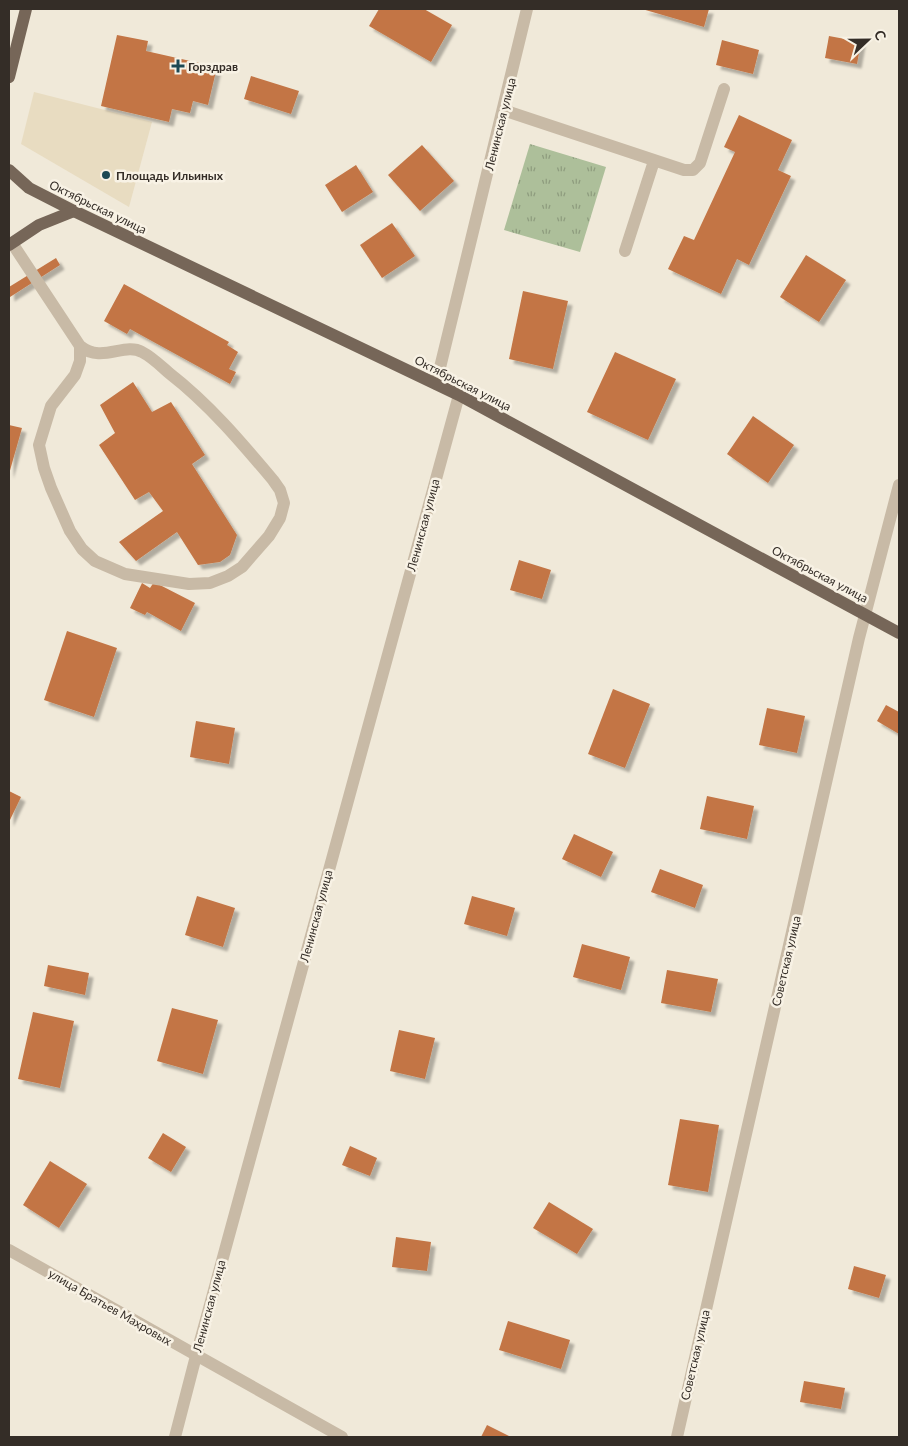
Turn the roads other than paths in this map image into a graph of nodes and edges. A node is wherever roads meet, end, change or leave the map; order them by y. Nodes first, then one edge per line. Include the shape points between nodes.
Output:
1 (26, 9) edge
2 (527, 9) edge
3 (9, 77) edge
4 (724, 88) dead end
5 (503, 110) junction
6 (654, 160) junction
7 (9, 170) edge
8 (74, 210) junction
9 (11, 244) edge
10 (625, 252) dead end
11 (80, 346) junction
12 (436, 384) junction
13 (459, 395) junction
14 (899, 485) edge
15 (865, 614) junction
16 (899, 633) edge
17 (9, 1250) edge
18 (196, 1356) junction
19 (175, 1437) edge
20 (342, 1437) edge
21 (677, 1437) edge

1 - 3 main road
2 - 5 street, Ленинская улица
4 - 6 street via 700,163 693,170 684,170
5 - 6 street
5 - 12 street, Ленинская улица
6 - 10 street
7 - 8 main road, Октябрьская улица via 30,188
8 - 9 main road via 39,225
8 - 12 main road, Октябрьская улица
9 - 11 street
11 - 11 street via 95,354 141,351 212,410 273,480 284,503 280,518 242,567 210,583 189,584 125,574 95,561 82,549 70,531 51,488 39,445 51,406 75,375 80,361
12 - 13 main road, Октябрьская улица
13 - 15 main road, Октябрьская улица
13 - 18 street, Ленинская улица
14 - 15 street, Советская улица
15 - 16 main road, Октябрьская улица
15 - 21 street, Советская улица
17 - 18 street, улица Братьев Махровых
18 - 19 street, Ленинская улица
18 - 20 street, улица Братьев Махровых

